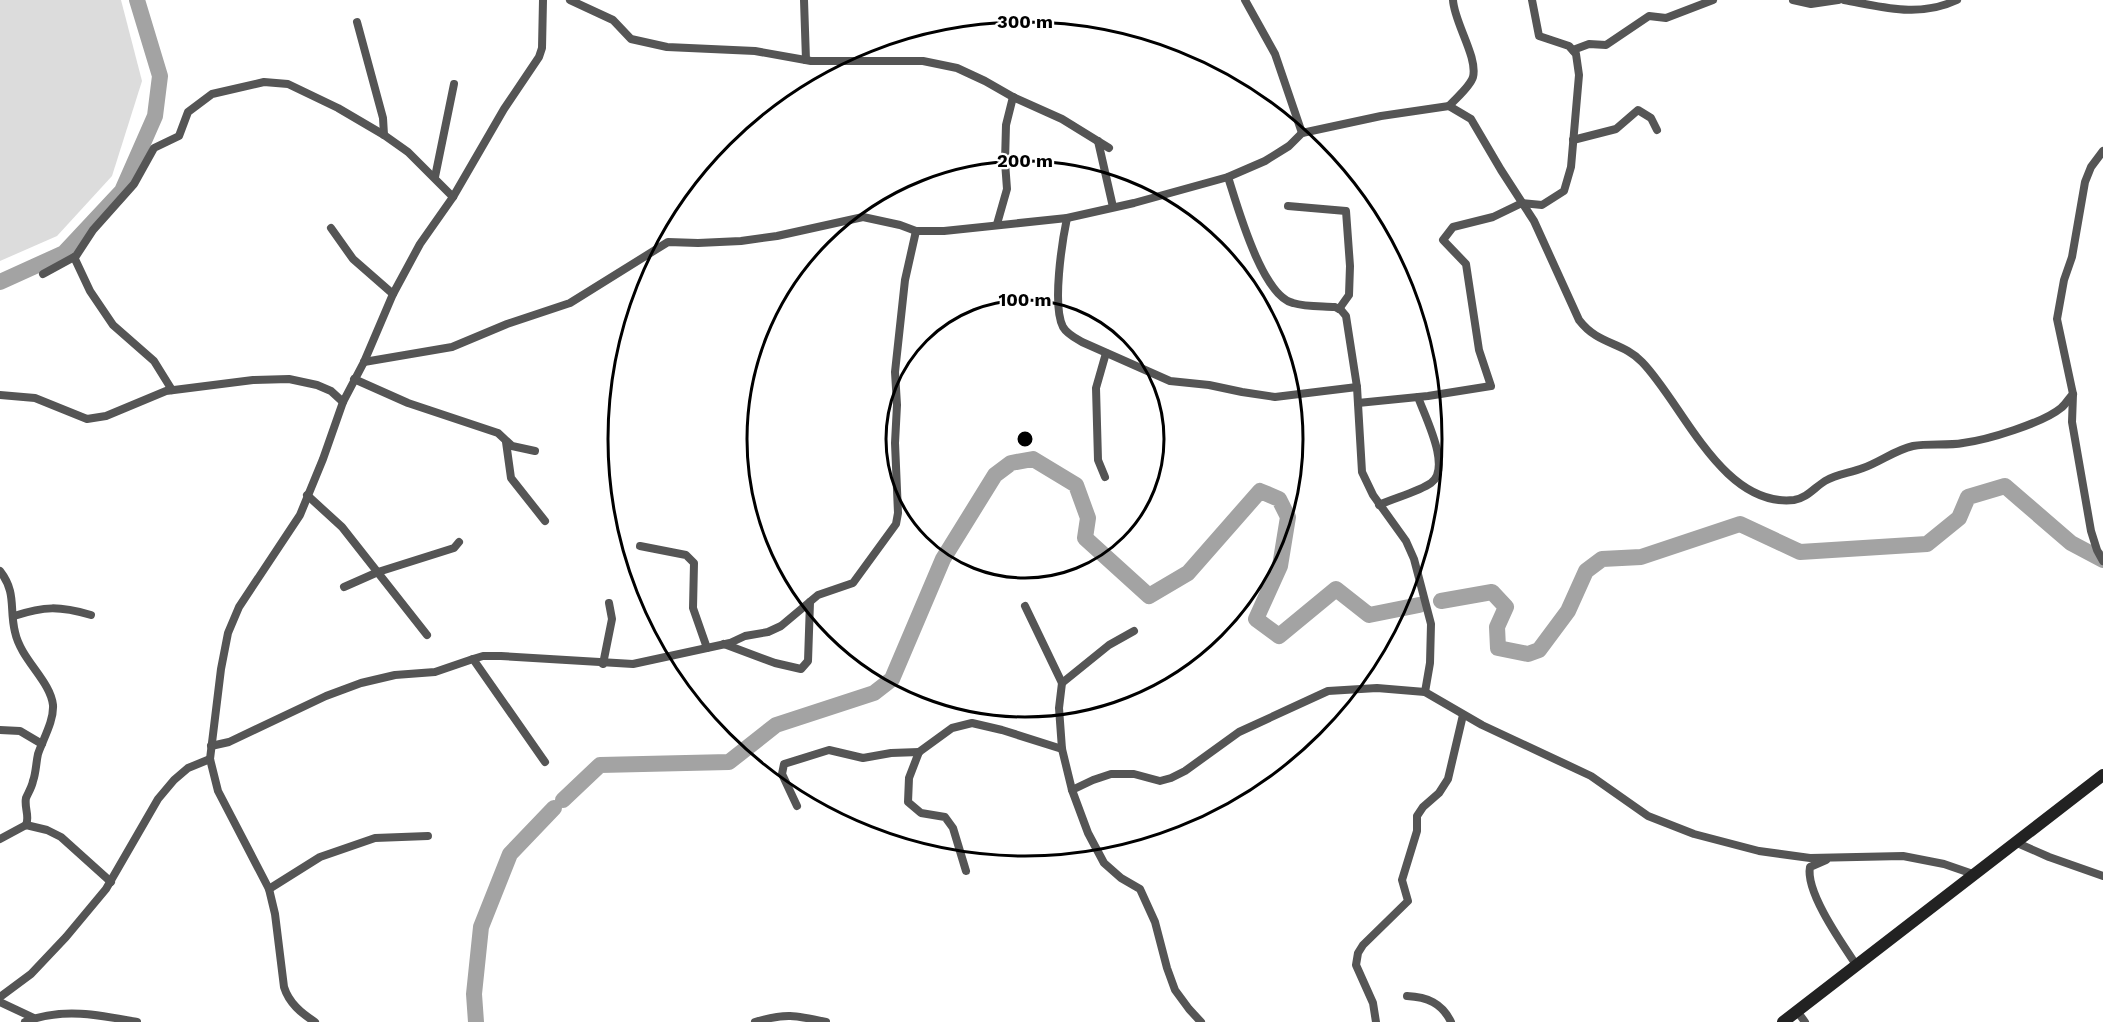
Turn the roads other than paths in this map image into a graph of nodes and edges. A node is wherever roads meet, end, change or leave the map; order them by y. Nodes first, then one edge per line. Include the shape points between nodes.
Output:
1 (543, 0) edge
2 (570, 0) edge
3 (804, 0) edge
4 (1245, 0) edge
5 (1453, 0) edge
6 (1532, 0) edge
7 (1713, 0) edge
8 (1793, 0) edge
9 (1838, 0) edge
10 (1844, 0) edge
11 (1957, 0) edge
12 (357, 22) dead end
13 (1573, 50) junction
14 (806, 60) junction
15 (454, 84) dead end
16 (1012, 97) junction
17 (1449, 106) junction
18 (1658, 130) dead end
19 (1302, 133) junction
20 (384, 135) junction
21 (1573, 140) junction
22 (1098, 141) junction
23 (1109, 148) dead end
24 (2103, 151) edge
25 (435, 177) junction
26 (1228, 177) junction
27 (453, 197) junction
28 (1522, 203) junction
29 (1288, 206) dead end
30 (1113, 207) junction
31 (1066, 218) junction
32 (997, 224) junction
33 (332, 228) dead end
34 (916, 231) junction
35 (74, 257) junction
36 (43, 274) dead end
37 (393, 294) junction
38 (1339, 309) junction
39 (1106, 353) junction
40 (364, 362) junction
41 (354, 379) junction
42 (1356, 387) junction
43 (172, 390) junction
44 (2073, 394) junction
45 (0, 395) edge
46 (1418, 397) junction
47 (343, 402) junction
48 (1358, 404) junction
49 (506, 442) junction
50 (535, 451) dead end
51 (1105, 477) dead end
52 (307, 495) junction
53 (1379, 505) junction
54 (545, 521) dead end
55 (459, 542) dead end
56 (640, 546) dead end
57 (2103, 561) edge
58 (0, 571) edge
59 (378, 572) junction
60 (344, 587) dead end
61 (810, 602) junction
62 (609, 603) dead end
63 (1025, 606) dead end
64 (91, 615) dead end
65 (14, 616) junction
66 (1134, 631) dead end
67 (427, 635) dead end
68 (724, 644) junction
69 (707, 648) junction
70 (473, 659) junction
71 (603, 664) junction
72 (1062, 683) junction
73 (1425, 692) junction
74 (1463, 715) junction
75 (0, 730) edge
76 (42, 744) junction
77 (211, 746) junction
78 (1062, 749) junction
79 (919, 752) junction
80 (210, 759) junction
81 (545, 762) dead end
82 (2103, 775) edge
83 (1072, 790) junction
84 (797, 806) dead end
85 (26, 825) junction
86 (428, 836) dead end
87 (0, 839) edge
88 (2015, 842) junction
89 (1839, 858) junction
90 (966, 871) dead end
91 (1973, 874) junction
92 (2103, 876) edge
93 (111, 882) junction
94 (269, 889) junction
95 (1857, 966) junction
96 (1407, 996) dead end
97 (0, 997) edge
98 (0, 1002) edge
99 (1797, 1011) junction
100 (55, 1018) edge
101 (30, 1020) edge
102 (137, 1022) edge
103 (315, 1022) edge
104 (755, 1022) edge
105 (826, 1022) edge
106 (1201, 1022) edge
107 (1377, 1022) edge
108 (1451, 1022) edge
109 (1783, 1022) edge
110 (1805, 1022) edge

1 - 27 street via 539,57
2 - 14 street via 613,20 631,39 667,47 755,51
3 - 14 street
4 - 19 street via 1275,54
5 - 17 street via 1473,76
6 - 13 street via 1539,36
7 - 13 street via 1666,18 1649,16 1606,45 1589,44
8 - 9 street via 1811,4
10 - 11 street via 1908,11
12 - 20 street
13 - 21 street via 1579,75
14 - 16 street via 923,61 957,68
15 - 25 street
16 - 22 street via 1044,110
16 - 32 street via 1006,125 1007,189
17 - 19 street
17 - 28 street via 1471,119
18 - 21 street via 1651,118 1638,110 1616,129
19 - 26 street via 1265,161
20 - 25 street
20 - 35 street via 288,84 264,82 212,94 188,112 179,136 153,148 134,184
21 - 28 street via 1564,191 1542,205
22 - 23 street
22 - 30 street
24 - 44 street via 2085,182 2072,257 2058,306 2057,319
25 - 27 street
26 - 30 street
26 - 38 street via 1248,237 1270,284 1280,296 1291,303
27 - 37 street via 420,244
28 - 44 street via 1534,221 1578,320 1599,339 1640,359 1722,468 1744,487 1764,495 1780,500 1800,499 1836,476 1903,449 1966,443 2024,427 2060,408
28 - 46 street via 1493,218 1453,227 1443,240 1466,264 1479,350 1491,386
29 - 38 street via 1346,211 1349,295
30 - 31 street
31 - 32 street
31 - 39 street via 1058,297 1063,326 1069,334
32 - 34 street
33 - 37 street via 353,260
34 - 40 street via 863,217 741,241 668,242 570,303 452,347
34 - 61 street via 904,280 894,372 896,524 853,583 818,595
35 - 36 street
35 - 43 street via 90,291 113,325 154,361
37 - 40 street
38 - 42 street via 1346,316
39 - 42 street via 1170,381 1275,397
39 - 51 street via 1096,388 1098,460
40 - 41 street
41 - 47 street
41 - 49 street via 408,403 498,434
42 - 48 street
43 - 45 street via 106,416 87,419 35,398
43 - 47 street via 290,379 317,385
44 - 57 street via 2073,433 2091,531
46 - 48 street
46 - 53 street via 1440,460 1439,475 1430,483
47 - 52 street
48 - 53 street via 1362,472
49 - 50 street
49 - 54 street via 511,478
52 - 59 street via 342,527
52 - 77 street via 300,515 239,607 232,624 221,669
53 - 73 street via 1406,541 1414,559 1431,624
55 - 59 street via 454,548
56 - 69 street via 686,555 694,563 693,608
58 - 65 street via 8,580
59 - 60 street
59 - 67 street
61 - 68 street via 781,626
61 - 68 street via 808,661 801,669
62 - 71 street via 612,619
63 - 72 street
64 - 65 street via 66,608 39,608
65 - 76 street via 15,633 26,660 44,681 53,705
66 - 72 street via 1108,645
68 - 69 street
69 - 71 street via 633,664
70 - 71 street via 501,656
70 - 77 street via 435,672 361,683 229,742
70 - 81 street
72 - 78 street
73 - 74 street
73 - 83 street via 1377,688 1328,691 1239,732 1172,778 1160,781 1134,774 1111,774
74 - 89 street via 1591,776 1630,805 1666,824 1759,851
74 - 107 street via 1448,780 1417,816 1418,831 1402,880 1408,902 1358,953 1356,965
75 - 76 street via 20,731
76 - 85 street via 25,801 29,819
77 - 80 street
78 - 79 street via 972,723 952,728
78 - 83 street
79 - 84 street via 863,758 829,750 784,764 782,774
79 - 90 street via 909,778 908,802 921,813 945,817 953,828
80 - 93 street via 188,768 158,799
80 - 94 street via 218,791
82 - 88 main road
83 - 106 street via 1104,863 1140,889 1155,922 1175,990
85 - 87 street
85 - 93 street via 61,837
86 - 94 street via 375,838 320,857
88 - 91 main road
88 - 92 street
89 - 91 street via 1903,856
89 - 95 street via 1810,867 1811,883 1840,942
91 - 95 main road
93 - 97 street via 31,974
94 - 103 street via 287,996
95 - 99 main road
96 - 108 street via 1435,1002 1447,1012
98 - 101 street
99 - 109 main road
99 - 110 street
100 - 101 street
100 - 102 street via 77,1014
104 - 105 street via 790,1015

